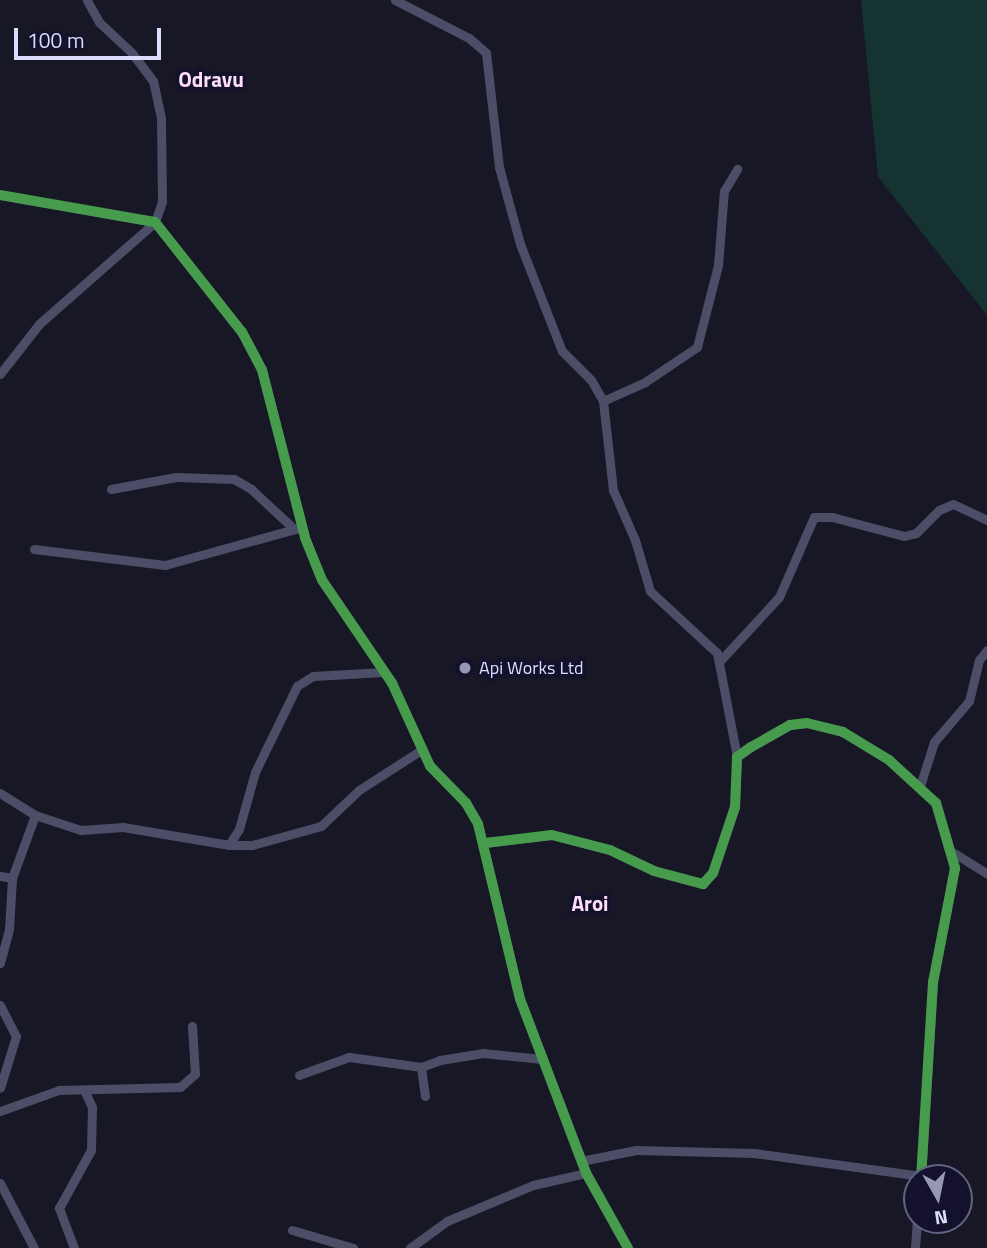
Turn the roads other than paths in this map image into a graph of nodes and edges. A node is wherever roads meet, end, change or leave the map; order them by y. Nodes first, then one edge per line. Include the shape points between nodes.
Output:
1 (87, 0) edge
2 (395, 0) edge
3 (737, 169) dead end
4 (0, 195) edge
5 (155, 222) junction
6 (0, 374) edge
7 (603, 401) junction
8 (111, 489) dead end
9 (987, 520) edge
10 (298, 528) junction
11 (34, 549) dead end
12 (987, 650) edge
13 (719, 662) junction
14 (384, 672) junction
15 (421, 750) junction
16 (737, 757) junction
17 (920, 786) junction
18 (0, 793) edge
19 (35, 815) junction
20 (485, 843) junction
21 (229, 845) junction
22 (954, 853) junction
23 (987, 874) edge
24 (0, 876) edge
25 (12, 878) junction
26 (0, 963) edge
27 (0, 1005) edge
28 (192, 1026) dead end
29 (542, 1059) junction
30 (421, 1067) junction
31 (299, 1075) dead end
32 (0, 1088) edge
33 (85, 1090) junction
34 (425, 1096) dead end
35 (0, 1111) edge
36 (581, 1161) junction
37 (922, 1164) edge
38 (586, 1174) junction
39 (903, 1174) edge
40 (0, 1183) edge
41 (292, 1230) dead end
42 (34, 1248) edge
43 (74, 1248) edge
44 (353, 1248) edge
45 (410, 1248) edge
46 (628, 1248) edge

1 - 5 street via 99,22 146,69 156,90 164,178
2 - 7 street via 468,38 486,53 499,167 520,244 562,351 591,380
3 - 7 street via 724,191 718,265 697,347 645,382
4 - 5 street
5 - 6 street via 39,324
5 - 10 street via 256,356
7 - 13 street via 612,490 635,540 650,591 713,648
8 - 10 street via 176,477 234,480
9 - 13 street via 953,504 939,510 916,533 904,536 832,517 814,517 779,597
10 - 11 street via 164,565
10 - 14 street via 322,580
12 - 17 street via 979,660 969,701 933,742
13 - 16 street
14 - 15 street
14 - 21 street via 313,676 297,686 255,772 239,829
15 - 20 street via 466,803
15 - 21 street via 359,790 321,826 252,845
16 - 17 street via 790,725 821,724 869,745
16 - 20 street via 735,807 713,873 703,884 654,871 610,850 552,835
17 - 22 street via 936,803
18 - 19 street
19 - 21 street via 81,830 123,827
19 - 25 street
20 - 29 street via 520,999
22 - 23 street
22 - 37 street via 950,912 933,982
24 - 25 street
25 - 26 street via 9,929
27 - 32 street via 16,1036
28 - 33 street via 195,1074 180,1087
29 - 30 street via 483,1053 458,1055
29 - 36 street
30 - 31 street via 349,1057
30 - 34 street
33 - 35 street via 43,1093
33 - 43 street via 92,1107 91,1150 59,1208
36 - 38 street
36 - 39 street via 636,1150 754,1153
38 - 45 street via 533,1185 447,1221
38 - 46 street
40 - 42 street
41 - 44 street

